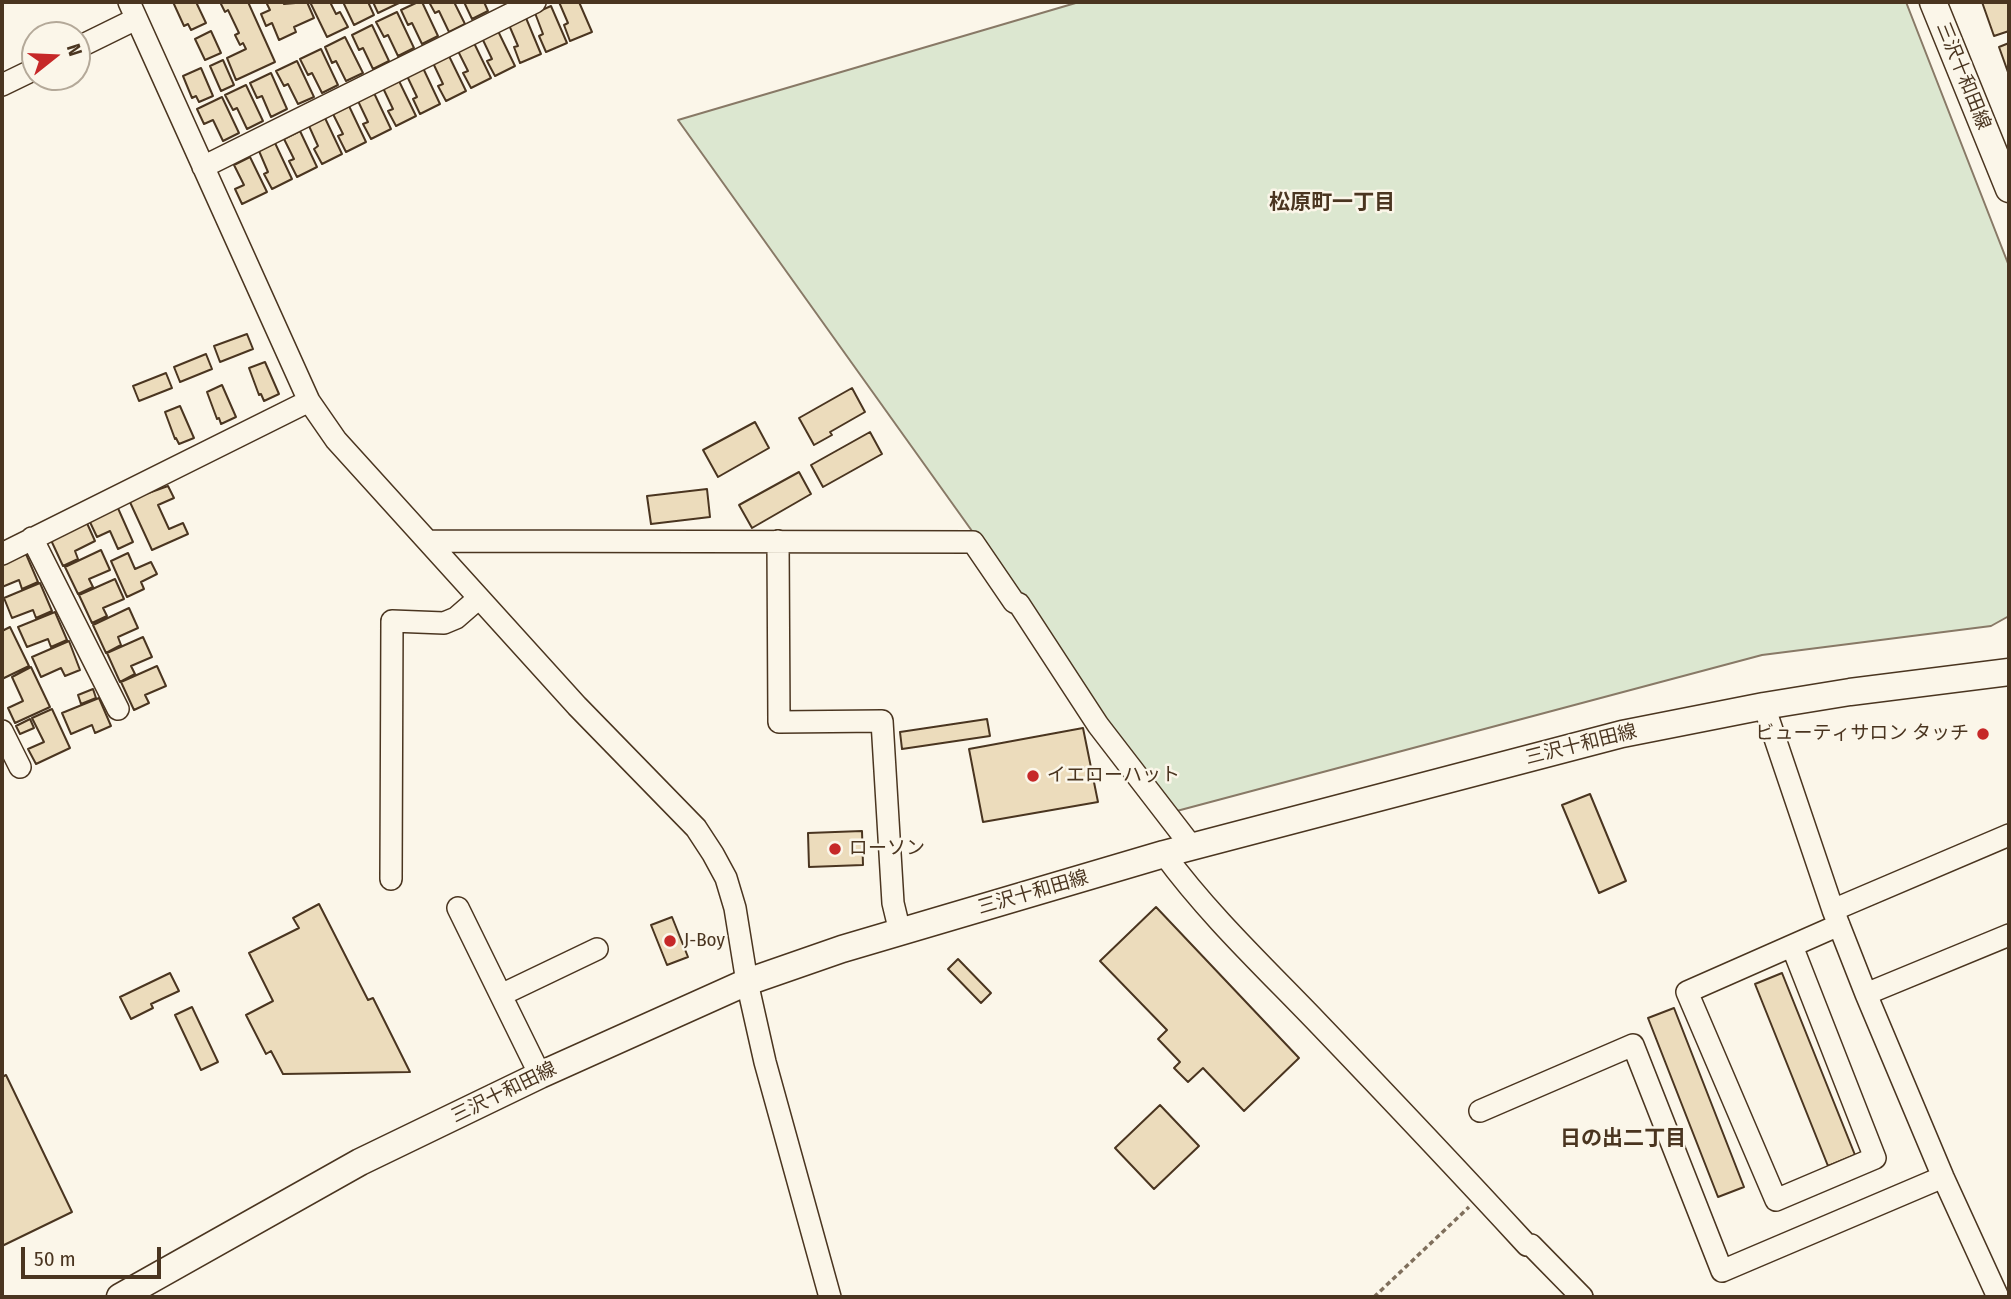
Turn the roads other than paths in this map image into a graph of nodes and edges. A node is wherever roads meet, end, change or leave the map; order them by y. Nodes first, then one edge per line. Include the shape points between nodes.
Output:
1 (535, 2) edge
2 (1933, 2) edge
3 (133, 11) edge
4 (91, 39) edge
5 (21, 76) edge
6 (2, 85) edge
7 (203, 167) junction
8 (2009, 189) edge
9 (309, 401) junction
10 (32, 538) junction
11 (428, 541) junction
12 (778, 541) junction
13 (2, 554) edge
14 (480, 598) junction
15 (2009, 672) edge
16 (1764, 706) junction
17 (118, 709) dead end
18 (2, 731) edge
19 (20, 767) dead end
20 (2009, 835) edge
21 (1192, 847) junction
22 (1164, 854) junction
23 (391, 879) dead end
24 (458, 908) dead end
25 (1836, 918) junction
26 (900, 932) junction
27 (2009, 935) edge
28 (1791, 946) junction
29 (597, 949) dead end
30 (747, 982) junction
31 (1866, 994) junction
32 (501, 996) junction
33 (540, 1075) junction
34 (1480, 1111) dead end
35 (1943, 1177) junction
36 (2000, 1287) edge
37 (120, 1297) edge
38 (830, 1297) edge
39 (1582, 1297) edge

1 - 7 street
2 - 8 main road, 三沢十和田線
3 - 4 street
3 - 7 street
5 - 6 street
7 - 9 street
9 - 10 street
9 - 11 street via 336,440
10 - 13 street
10 - 17 street
11 - 12 street
11 - 14 street
12 - 21 street via 973,542 1098,725
12 - 26 street via 779,722 882,721 892,903
14 - 23 street via 444,623 392,621
14 - 30 street via 695,828 726,878
15 - 16 main road, 三沢十和田線
16 - 21 main road, 三沢十和田線 via 1622,734
16 - 25 street
18 - 19 street
20 - 25 street
21 - 22 main road, 三沢十和田線
22 - 26 main road, 三沢十和田線
22 - 39 street via 1184,881 1527,1245
24 - 32 street
25 - 28 street
25 - 31 street
26 - 30 main road, 三沢十和田線
27 - 31 street
28 - 28 street via 1687,992 1776,1200 1875,1158
29 - 32 street
30 - 33 main road, 三沢十和田線
30 - 38 street
31 - 35 street
32 - 33 street
33 - 37 main road, 三沢十和田線 via 360,1162
34 - 35 street via 1633,1045 1722,1271
35 - 36 street

